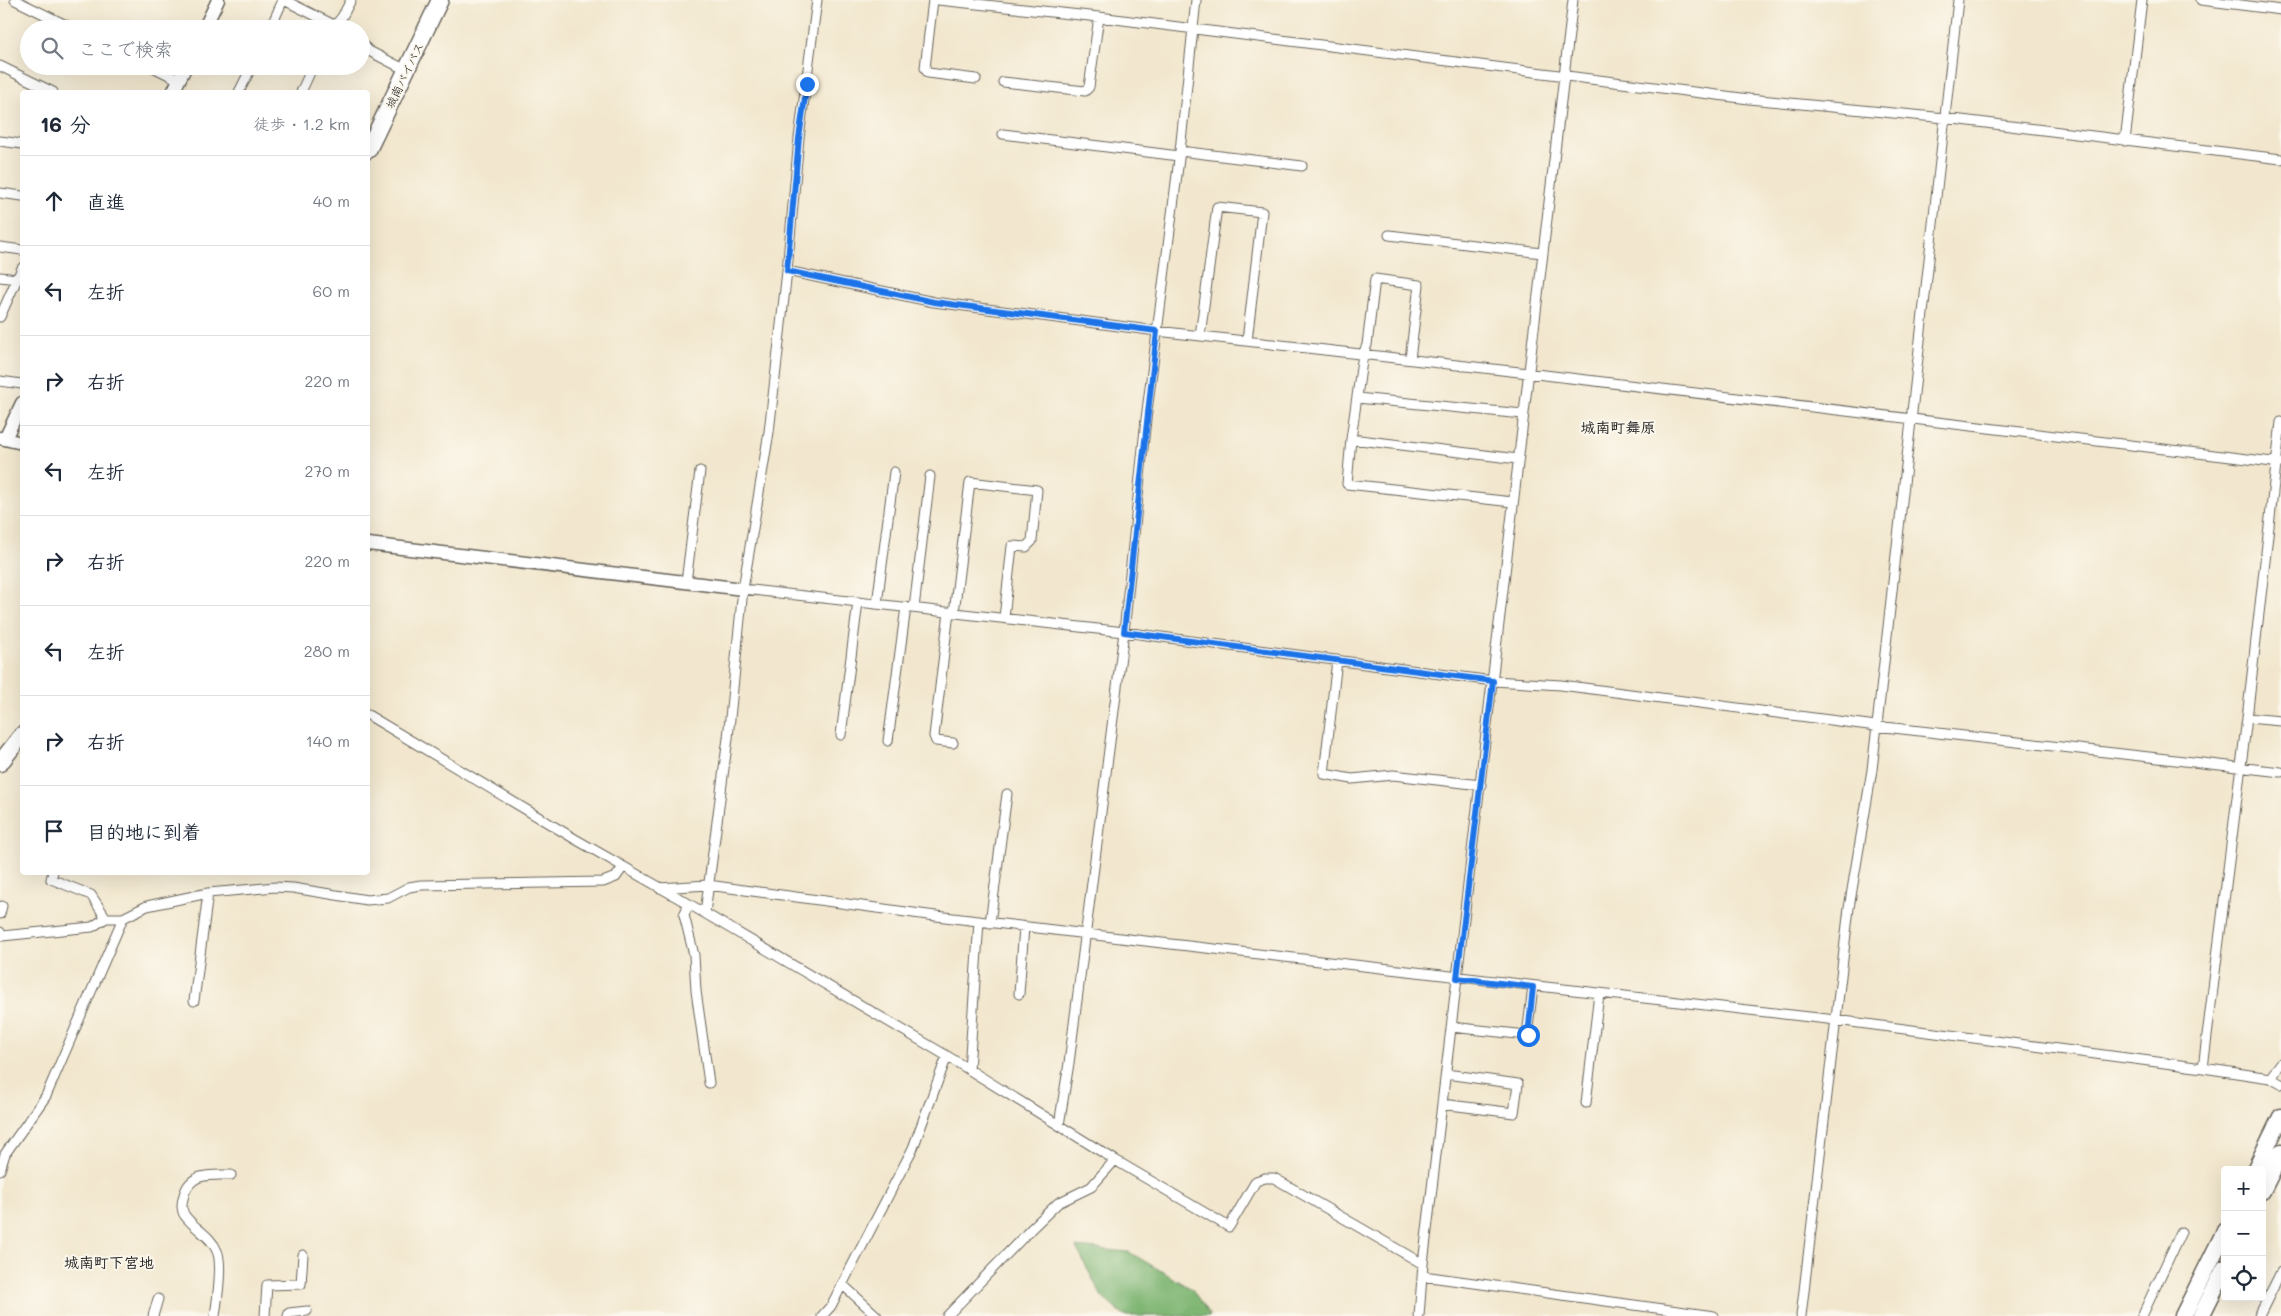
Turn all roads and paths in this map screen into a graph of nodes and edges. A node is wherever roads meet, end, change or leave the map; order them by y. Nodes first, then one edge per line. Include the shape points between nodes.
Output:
1 (15, 0) edge
2 (218, 0) edge
3 (284, 0) edge
4 (351, 0) edge
5 (440, 0) edge
6 (817, 0) edge
7 (933, 0) edge
8 (938, 0) edge
9 (1196, 0) edge
10 (1573, 0) edge
11 (1958, 0) edge
12 (2142, 0) edge
13 (2201, 0) edge
14 (984, 2) edge
15 (2281, 10) edge
16 (1099, 17) junction
17 (56, 20) edge
18 (208, 20) edge
19 (274, 20) edge
20 (323, 20) edge
21 (340, 20) edge
22 (1192, 30) junction
23 (370, 51) edge
24 (0, 66) edge
25 (406, 70) junction
26 (169, 75) edge
27 (182, 75) edge
28 (248, 75) edge
29 (308, 75) edge
30 (1563, 75) junction
31 (976, 79) dead end
32 (179, 80) junction
33 (1003, 82) dead end
34 (49, 90) edge
35 (174, 90) edge
36 (240, 90) edge
37 (301, 90) edge
38 (1944, 118) junction
39 (1003, 134) dead end
40 (0, 141) edge
41 (2125, 141) junction
42 (20, 144) edge
43 (370, 146) edge
44 (1179, 154) junction
45 (2281, 159) edge
46 (1302, 166) dead end
47 (0, 193) edge
48 (20, 196) edge
49 (1389, 235) dead end
50 (0, 247) edge
51 (20, 250) edge
52 (1542, 253) junction
53 (787, 271) junction
54 (20, 272) edge
55 (0, 277) edge
56 (17, 279) junction
57 (0, 316) edge
58 (1157, 331) junction
59 (1200, 336) junction
60 (1247, 341) junction
61 (1363, 354) junction
62 (1410, 359) junction
63 (1528, 373) junction
64 (0, 381) edge
65 (20, 384) edge
66 (1357, 398) junction
67 (20, 406) edge
68 (1523, 414) junction
69 (1912, 420) junction
70 (2281, 422) edge
71 (2, 439) edge
72 (1351, 439) junction
73 (20, 443) edge
74 (1518, 459) junction
75 (2278, 463) edge
76 (700, 471) dead end
77 (894, 472) dead end
78 (930, 476) dead end
79 (1513, 502) junction
80 (370, 544) edge
81 (686, 582) junction
82 (744, 589) junction
83 (858, 602) junction
84 (877, 604) junction
85 (910, 608) junction
86 (951, 612) junction
87 (1004, 618) junction
88 (1124, 632) junction
89 (1338, 660) junction
90 (1493, 681) junction
91 (370, 716) edge
92 (2247, 718) junction
93 (2281, 722) edge
94 (1876, 726) junction
95 (841, 735) dead end
96 (20, 738) edge
97 (888, 741) dead end
98 (953, 743) dead end
99 (0, 763) edge
100 (2241, 768) junction
101 (2281, 772) edge
102 (1481, 785) junction
103 (1007, 794) dead end
104 (623, 867) junction
105 (52, 875) edge
106 (708, 885) junction
107 (659, 888) junction
108 (208, 892) junction
109 (689, 904) junction
110 (705, 914) junction
111 (106, 918) junction
112 (123, 918) junction
113 (979, 921) junction
114 (990, 923) junction
115 (1024, 927) junction
116 (0, 932) edge
117 (1085, 933) junction
118 (1457, 978) junction
119 (1533, 987) junction
120 (1019, 994) dead end
121 (1599, 994) junction
122 (194, 1001) dead end
123 (1836, 1020) junction
124 (1451, 1027) junction
125 (947, 1056) junction
126 (2281, 1062) edge
127 (2203, 1068) junction
128 (969, 1070) junction
129 (1446, 1074) junction
130 (2276, 1081) edge
131 (710, 1082) dead end
132 (1586, 1103) dead end
133 (1442, 1104) junction
134 (2281, 1117) edge
135 (1059, 1125) junction
136 (2281, 1153) edge
137 (1115, 1160) junction
138 (2257, 1166) edge
139 (0, 1170) edge
140 (231, 1176) dead end
141 (2266, 1183) edge
142 (2181, 1232) dead end
143 (2221, 1239) edge
144 (303, 1255) dead end
145 (1423, 1264) junction
146 (2281, 1272) edge
147 (1423, 1276) junction
148 (2221, 1276) edge
149 (842, 1284) junction
150 (158, 1299) dead end
151 (307, 1311) dead end
152 (152, 1316) edge
153 (215, 1316) edge
154 (265, 1316) edge
155 (288, 1316) edge
156 (822, 1316) edge
157 (877, 1316) edge
158 (948, 1316) edge
159 (1419, 1316) edge
160 (1714, 1316) edge
161 (1801, 1316) edge
162 (2142, 1316) edge
163 (2183, 1316) edge
164 (2201, 1316) edge
165 (2259, 1316) edge

1 - 17 street
2 - 18 street
3 - 19 street
3 - 20 street
4 - 21 street
5 - 25 highway, 城南バイパス
6 - 53 street via 799,138
7 - 31 street via 925,68 928,73
8 - 14 street
9 - 22 street
10 - 30 street
11 - 38 street
12 - 41 street
13 - 15 street
14 - 16 street
16 - 22 street
16 - 33 street via 1089,87 1085,91
22 - 30 street
22 - 44 street
23 - 25 street
24 - 34 street
25 - 43 highway, 城南バイパス
26 - 32 street
27 - 32 street
28 - 36 street
29 - 37 street
30 - 38 street via 1749,99
30 - 52 street
32 - 35 street
38 - 41 street
38 - 69 street
39 - 44 street
40 - 42 street
41 - 45 street
44 - 46 street
44 - 58 street
47 - 48 street
49 - 52 street
50 - 51 street
52 - 63 street
53 - 58 street via 934,302
53 - 82 street via 769,432
54 - 56 street
55 - 56 street
56 - 57 street
58 - 59 street
58 - 88 street
59 - 60 street
59 - 60 street via 1217,207 1262,212
60 - 61 street
61 - 62 street
61 - 62 street via 1367,345 1375,279 1419,285
61 - 66 street
62 - 63 street
63 - 68 street
63 - 69 street
64 - 65 street
66 - 68 street
66 - 72 street
67 - 71 street
68 - 74 street
69 - 75 street
69 - 94 street
70 - 75 street
71 - 73 street
72 - 74 street
72 - 79 street via 1347,484
74 - 79 street
75 - 92 street
76 - 81 street
77 - 84 street
78 - 85 street
79 - 90 street
80 - 81 street
81 - 82 street
82 - 83 street
82 - 106 street
83 - 84 street
83 - 95 street
84 - 85 street
85 - 86 street
85 - 97 street
86 - 87 street
86 - 87 street via 970,482 1037,490 1032,541 1026,547 1012,546
86 - 98 street via 934,736 936,741
87 - 88 street
88 - 89 street
88 - 117 street
89 - 90 street
89 - 102 street via 1324,774 1352,779 1393,775
90 - 94 street via 1561,685
90 - 102 street
91 - 104 street
92 - 93 street
92 - 100 street
94 - 100 street
94 - 123 street
96 - 99 highway
100 - 101 street
100 - 127 street
102 - 118 street
103 - 114 street
104 - 107 street
104 - 108 street via 616,877 603,882 420,885 388,898 367,900 293,888
105 - 111 street via 51,879 92,895
106 - 107 street
106 - 110 street
106 - 113 street
107 - 109 street
108 - 112 street via 147,906
108 - 122 street
109 - 110 street
109 - 131 street via 684,916 694,955 696,991
110 - 125 street
111 - 112 street
111 - 116 street via 92,927 2,936
112 - 139 street via 46,1096 5,1154
113 - 114 street
113 - 128 street
114 - 115 street
115 - 117 street
115 - 120 street
117 - 118 street
117 - 135 street
118 - 119 street
118 - 124 street
119 - 121 street
119 - 124 street via 1528,1035
121 - 123 street
121 - 132 street
123 - 127 street
123 - 161 street
124 - 129 street
125 - 128 street
125 - 149 street via 913,1148
126 - 130 street
127 - 130 street
128 - 135 street
129 - 133 street
129 - 133 street via 1518,1084 1516,1103 1514,1113
133 - 145 street
134 - 138 highway
135 - 137 street
136 - 141 highway
137 - 145 street via 1230,1226 1256,1181 1274,1178
137 - 158 street via 1091,1187 1058,1203
140 - 153 street via 194,1179 185,1188 182,1204 185,1216 212,1242 218,1253
142 - 162 street
143 - 163 highway
144 - 154 street via 301,1284 267,1285
145 - 147 street
146 - 165 street
147 - 159 street
147 - 160 street
148 - 164 highway
149 - 156 street
149 - 157 street
150 - 152 street
151 - 155 street via 289,1313

